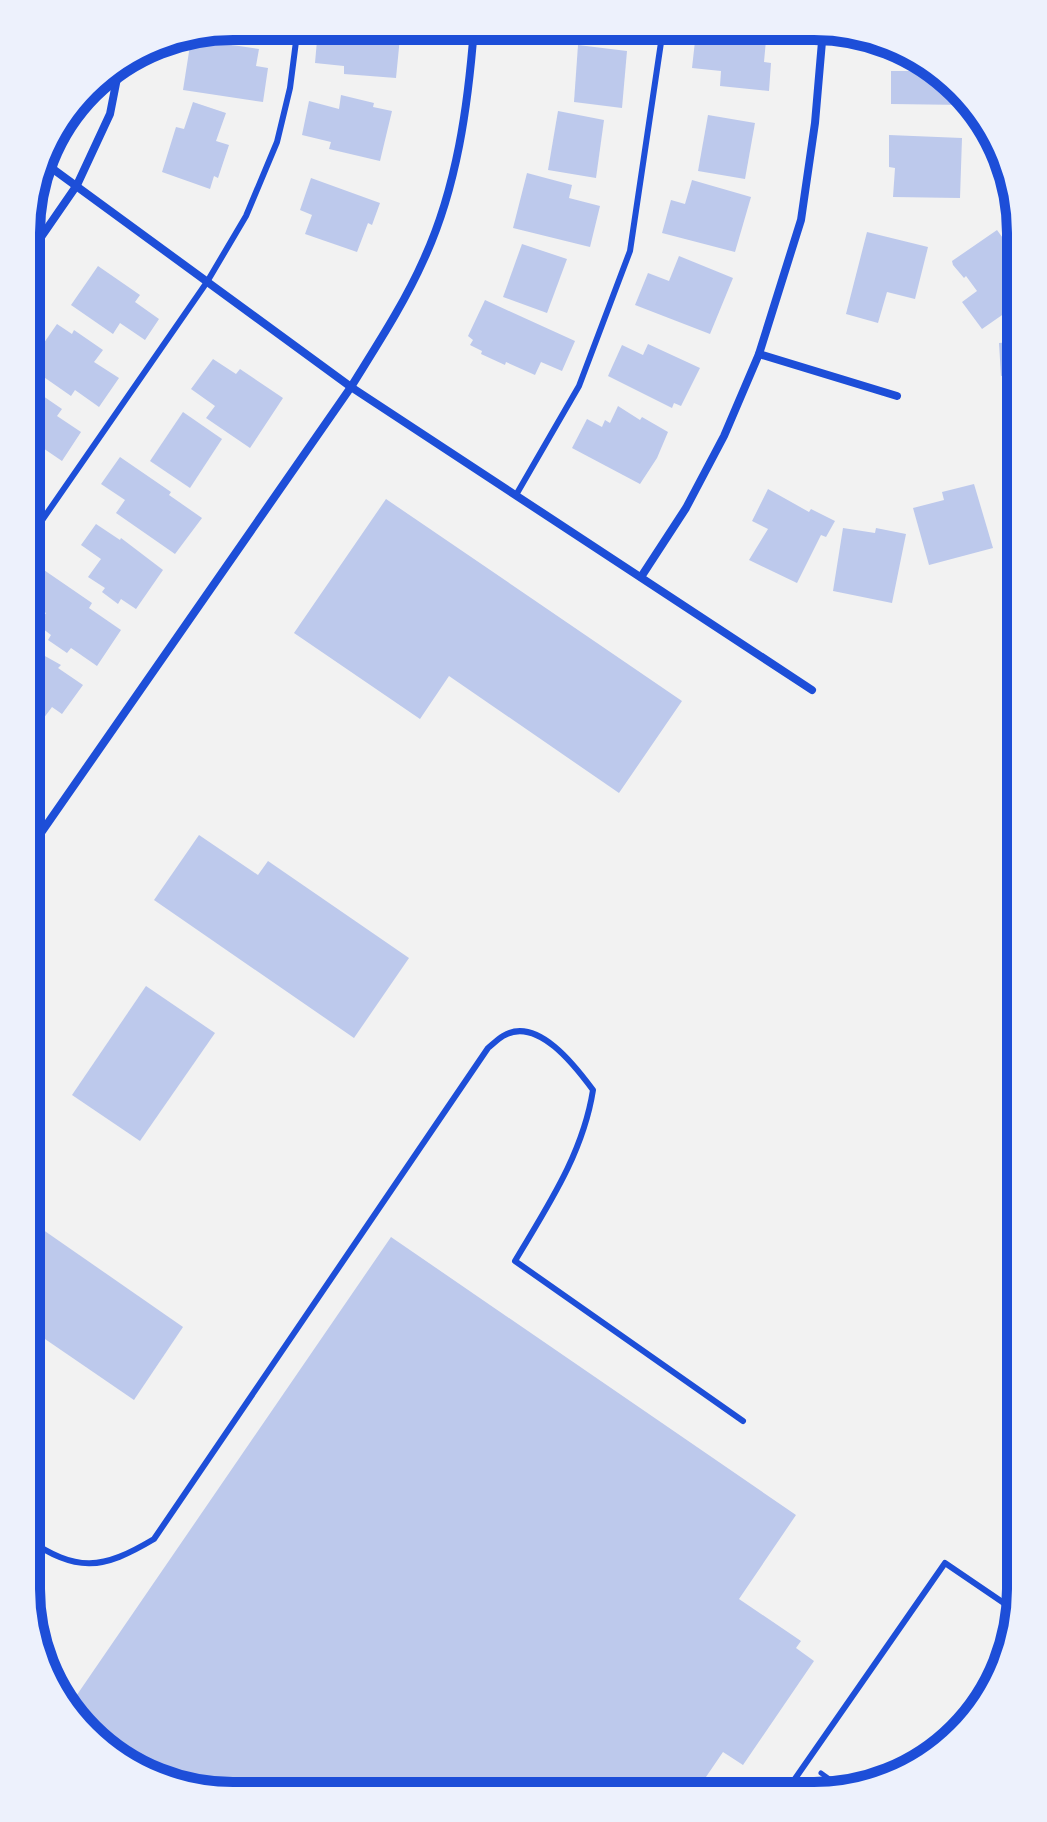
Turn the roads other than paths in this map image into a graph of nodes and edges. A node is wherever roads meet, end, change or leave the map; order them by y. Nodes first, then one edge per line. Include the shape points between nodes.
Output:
1 (296, 40) edge
2 (473, 40) edge
3 (661, 40) edge
4 (822, 41) edge
5 (117, 79) edge
6 (52, 168) edge
7 (77, 185) junction
8 (40, 239) edge
9 (207, 282) junction
10 (759, 354) junction
11 (351, 387) junction
12 (897, 396) dead end
13 (516, 495) junction
14 (40, 523) edge
15 (641, 577) junction
16 (812, 690) dead end
17 (40, 834) edge
18 (743, 1421) dead end
19 (40, 1548) edge
20 (43, 1550) junction
21 (40, 1554) edge
22 (1006, 1605) edge
23 (793, 1782) edge

1 - 9 lane via 277,142 246,216
2 - 11 street via 469,101 451,182 425,258
3 - 13 lane via 630,251 579,386
4 - 10 street via 801,220
5 - 7 street via 110,114
6 - 7 street
7 - 8 street
7 - 9 street
9 - 11 street
9 - 14 lane
10 - 12 street
10 - 15 street via 686,508
11 - 13 street
11 - 17 street
13 - 15 street
15 - 16 street
18 - 20 lane via 515,1261 577,1151 593,1090 548,1040 524,1032 505,1034 488,1048 154,1539 125,1557 93,1564 66,1561
19 - 20 lane
20 - 21 lane
22 - 23 lane via 945,1563

